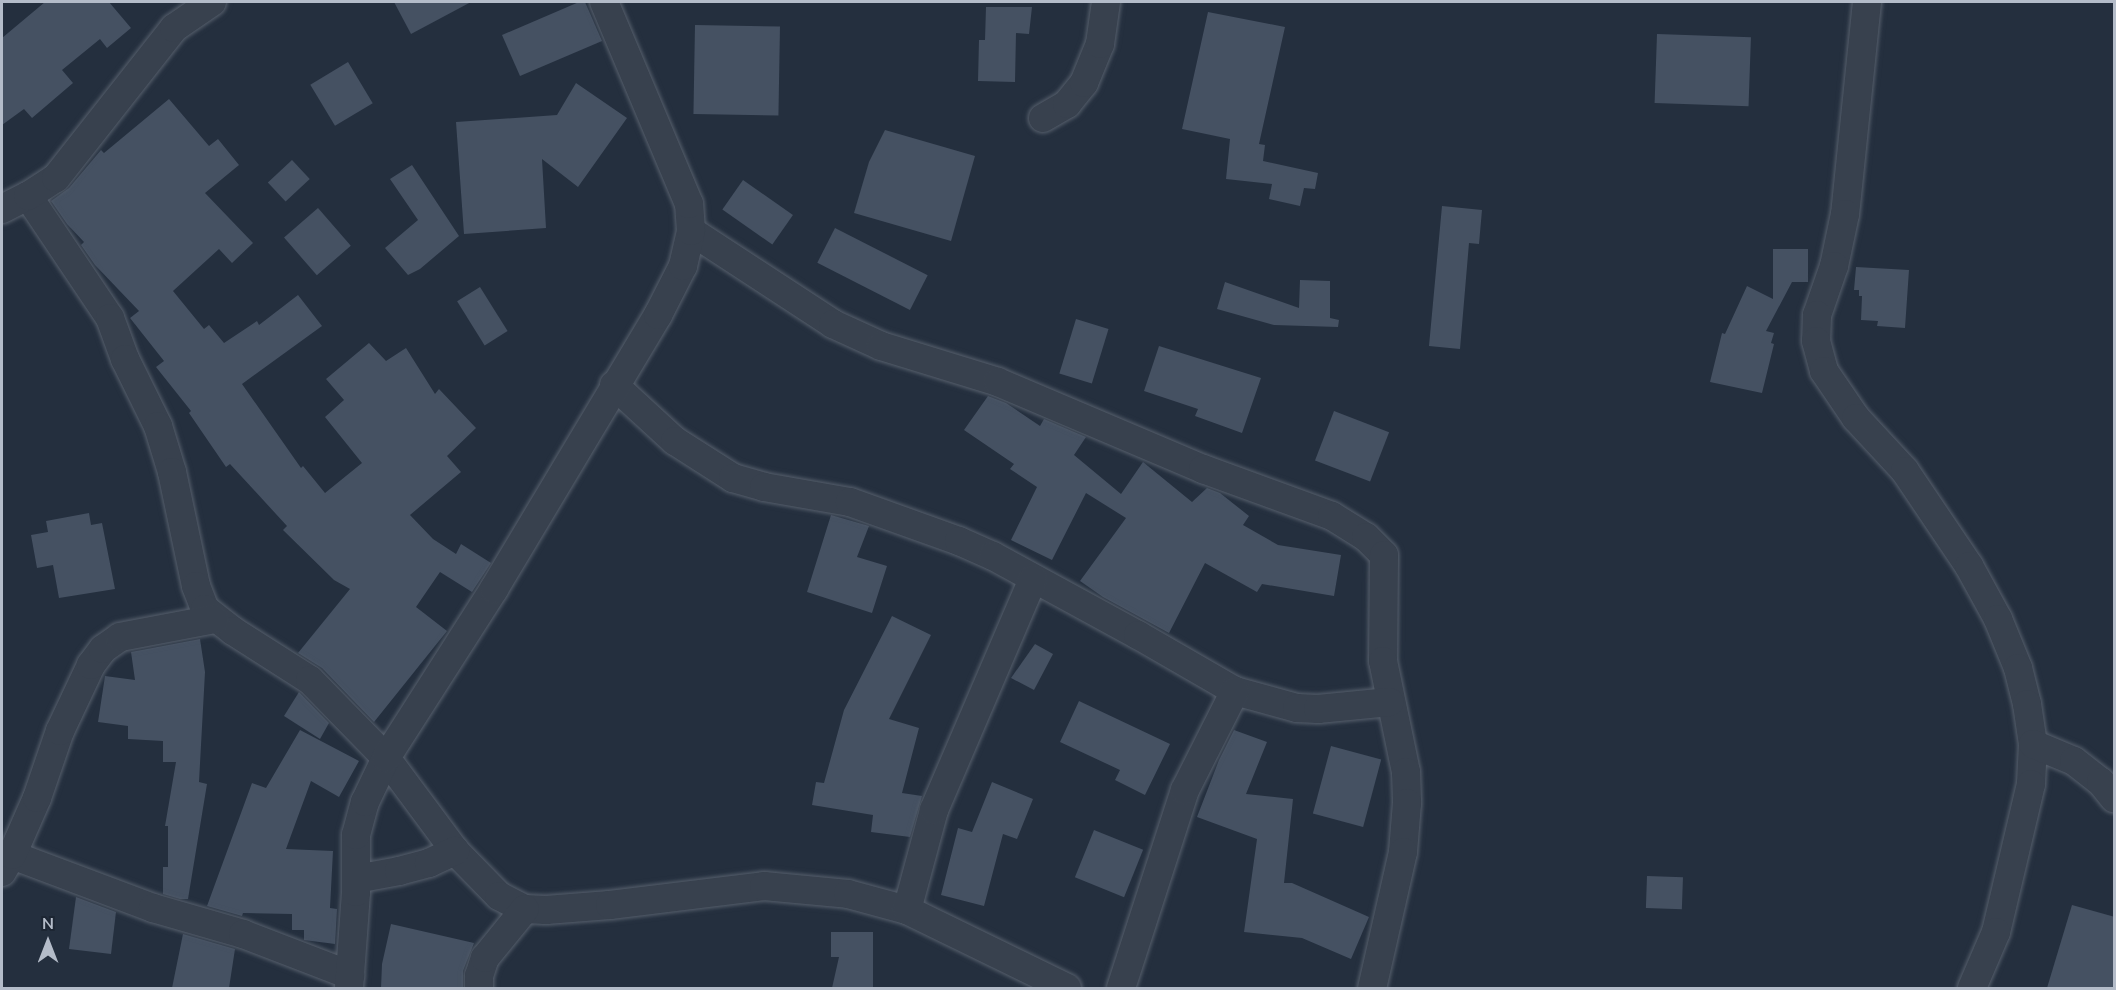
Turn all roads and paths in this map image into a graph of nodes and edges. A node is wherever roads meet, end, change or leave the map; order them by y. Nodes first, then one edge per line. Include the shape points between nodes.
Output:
1 (212, 2) edge
2 (604, 2) edge
3 (1106, 2) edge
4 (1867, 2) edge
5 (1043, 118) dead end
6 (28, 196) junction
7 (2, 208) edge
8 (691, 231) junction
9 (614, 385) junction
10 (1033, 579) junction
11 (214, 619) junction
12 (1235, 691) junction
13 (1390, 702) junction
14 (2033, 744) junction
15 (386, 758) junction
16 (2115, 798) edge
17 (455, 850) junction
18 (7, 864) edge
19 (356, 879) junction
20 (525, 909) junction
21 (907, 910) junction
22 (350, 982) edge
23 (479, 988) edge
24 (1066, 988) edge
25 (1122, 988) edge
26 (1372, 988) edge
27 (1972, 988) edge

1 - 6 street via 174,28 56,178
2 - 8 street via 688,204
3 - 5 street via 1100,44 1084,83 1067,105
4 - 14 street via 1845,214 1834,266 1817,315 1816,341 1824,371 1856,418 1905,471 1969,566 1998,619 2018,669
6 - 7 street
6 - 11 street via 110,318 124,359 158,426 196,586 205,609
8 - 9 street via 683,266
8 - 13 street via 833,324 881,346 998,382 1203,469 1332,516 1366,537 1384,555 1383,661
9 - 10 street via 675,441 733,478 850,502 908,521 993,556
9 - 15 street via 494,589
10 - 12 street
10 - 21 street via 934,810
11 - 15 street via 310,680
11 - 18 street via 120,637 103,649 91,665 60,731 38,798
12 - 13 street via 1297,708
12 - 25 street via 1185,789
13 - 26 street via 1406,772 1407,803 1402,852
14 - 16 street via 2074,761
14 - 27 street via 2031,784 1996,932
15 - 17 street
15 - 19 street via 359,818
17 - 19 street via 429,863
17 - 20 street via 499,896
18 - 22 street via 243,934
19 - 22 street
20 - 21 street via 610,905 764,886 848,894
20 - 23 street via 485,958
21 - 24 street

